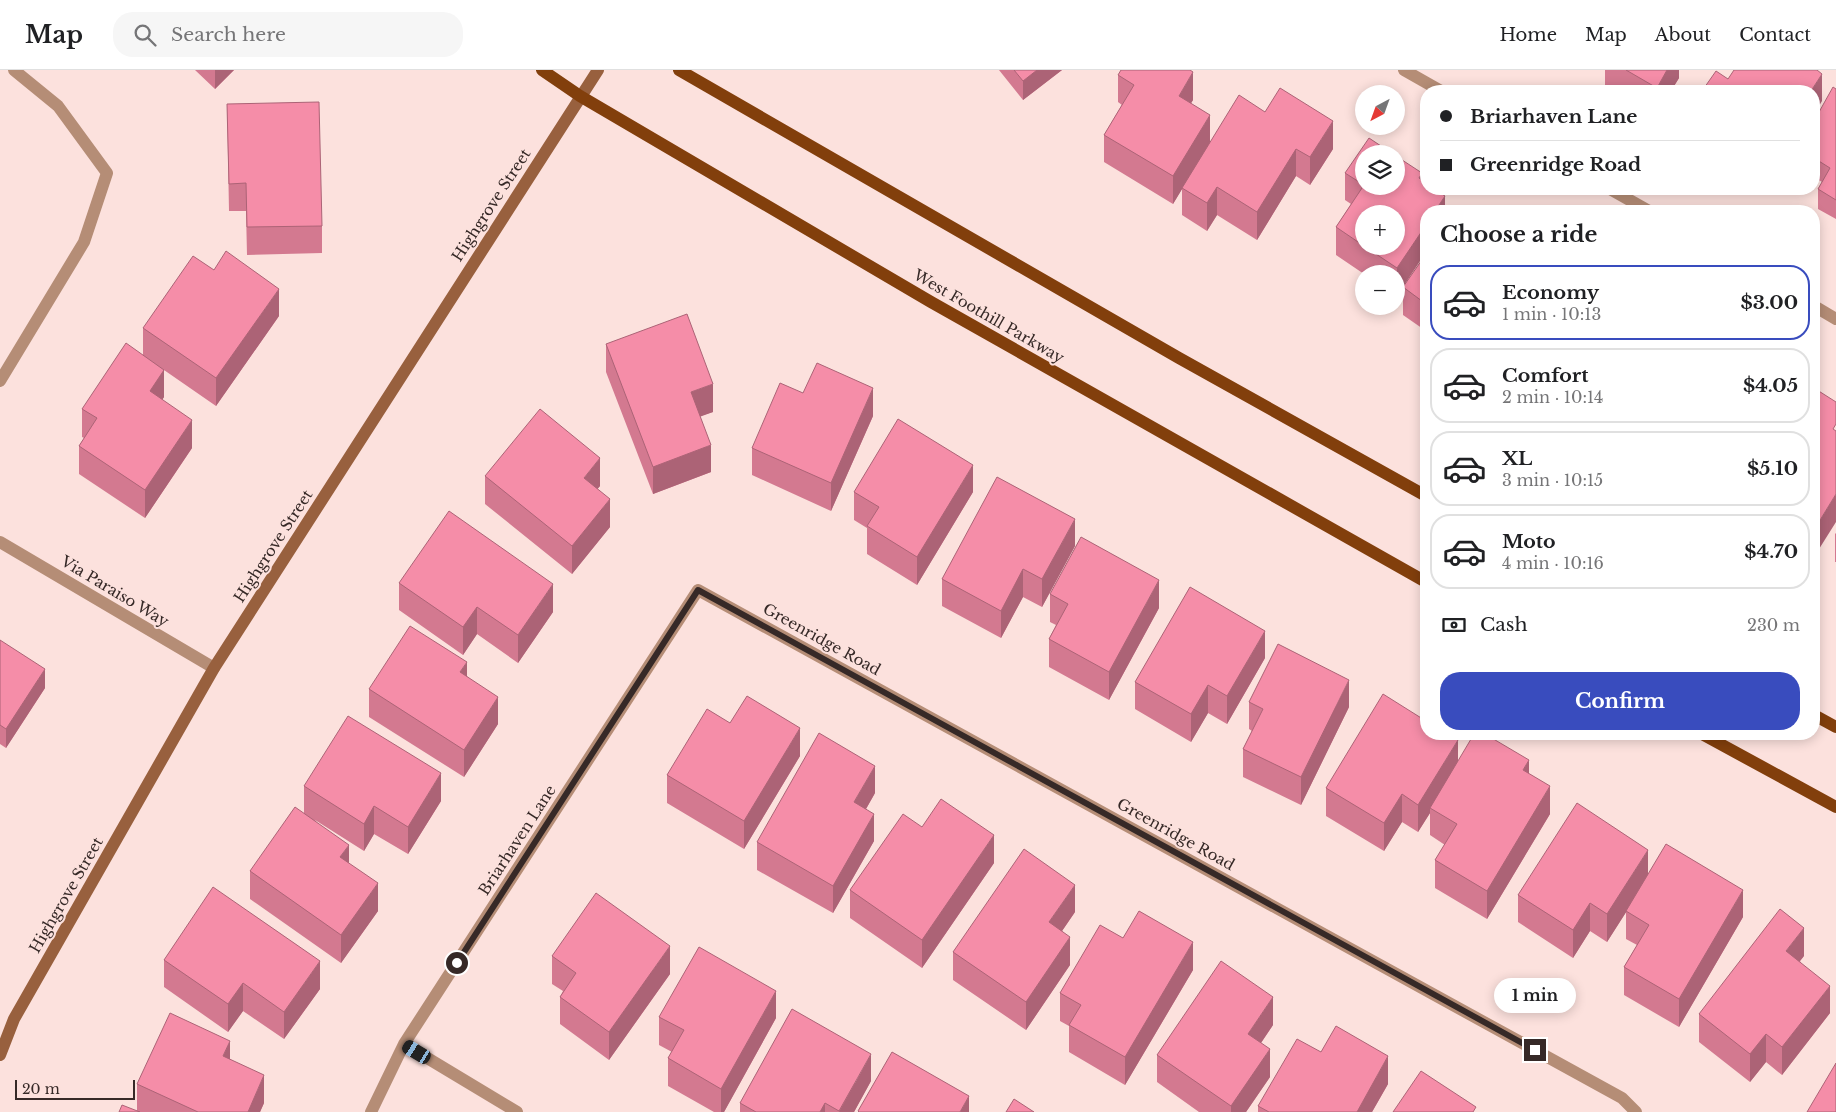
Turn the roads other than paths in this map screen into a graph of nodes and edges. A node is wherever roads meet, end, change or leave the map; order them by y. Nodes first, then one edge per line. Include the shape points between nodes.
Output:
1 (14, 70) edge
2 (542, 70) edge
3 (598, 70) edge
4 (680, 70) edge
5 (1404, 70) edge
6 (1430, 85) edge
7 (580, 96) junction
8 (1621, 195) edge
9 (1638, 205) edge
10 (1820, 310) edge
11 (1836, 319) edge
12 (0, 381) edge
13 (1420, 493) edge
14 (0, 542) edge
15 (1420, 579) edge
16 (698, 590) joint
17 (214, 668) junction
18 (1820, 718) edge
19 (1836, 727) edge
20 (1713, 740) edge
21 (1836, 807) edge
22 (404, 1044) junction
23 (0, 1055) edge
24 (370, 1112) edge
25 (517, 1112) edge
26 (1636, 1112) edge

1 - 12 street via 58,106 107,173 84,242
2 - 7 main road, West Foothill Parkway
3 - 7 street, Highgrove Street
4 - 13 main road via 1179,358
5 - 6 street
7 - 15 main road, West Foothill Parkway via 931,302
7 - 17 street, Highgrove Street
8 - 9 street
10 - 11 street
14 - 17 street, Via Paraiso Way
16 - 22 street, Briarhaven Lane
16 - 26 street, Greenridge Road via 1614,1093
17 - 23 street, Highgrove Street via 14,1019
18 - 19 main road
20 - 21 main road
22 - 24 street, Briarhaven Lane
22 - 25 street

